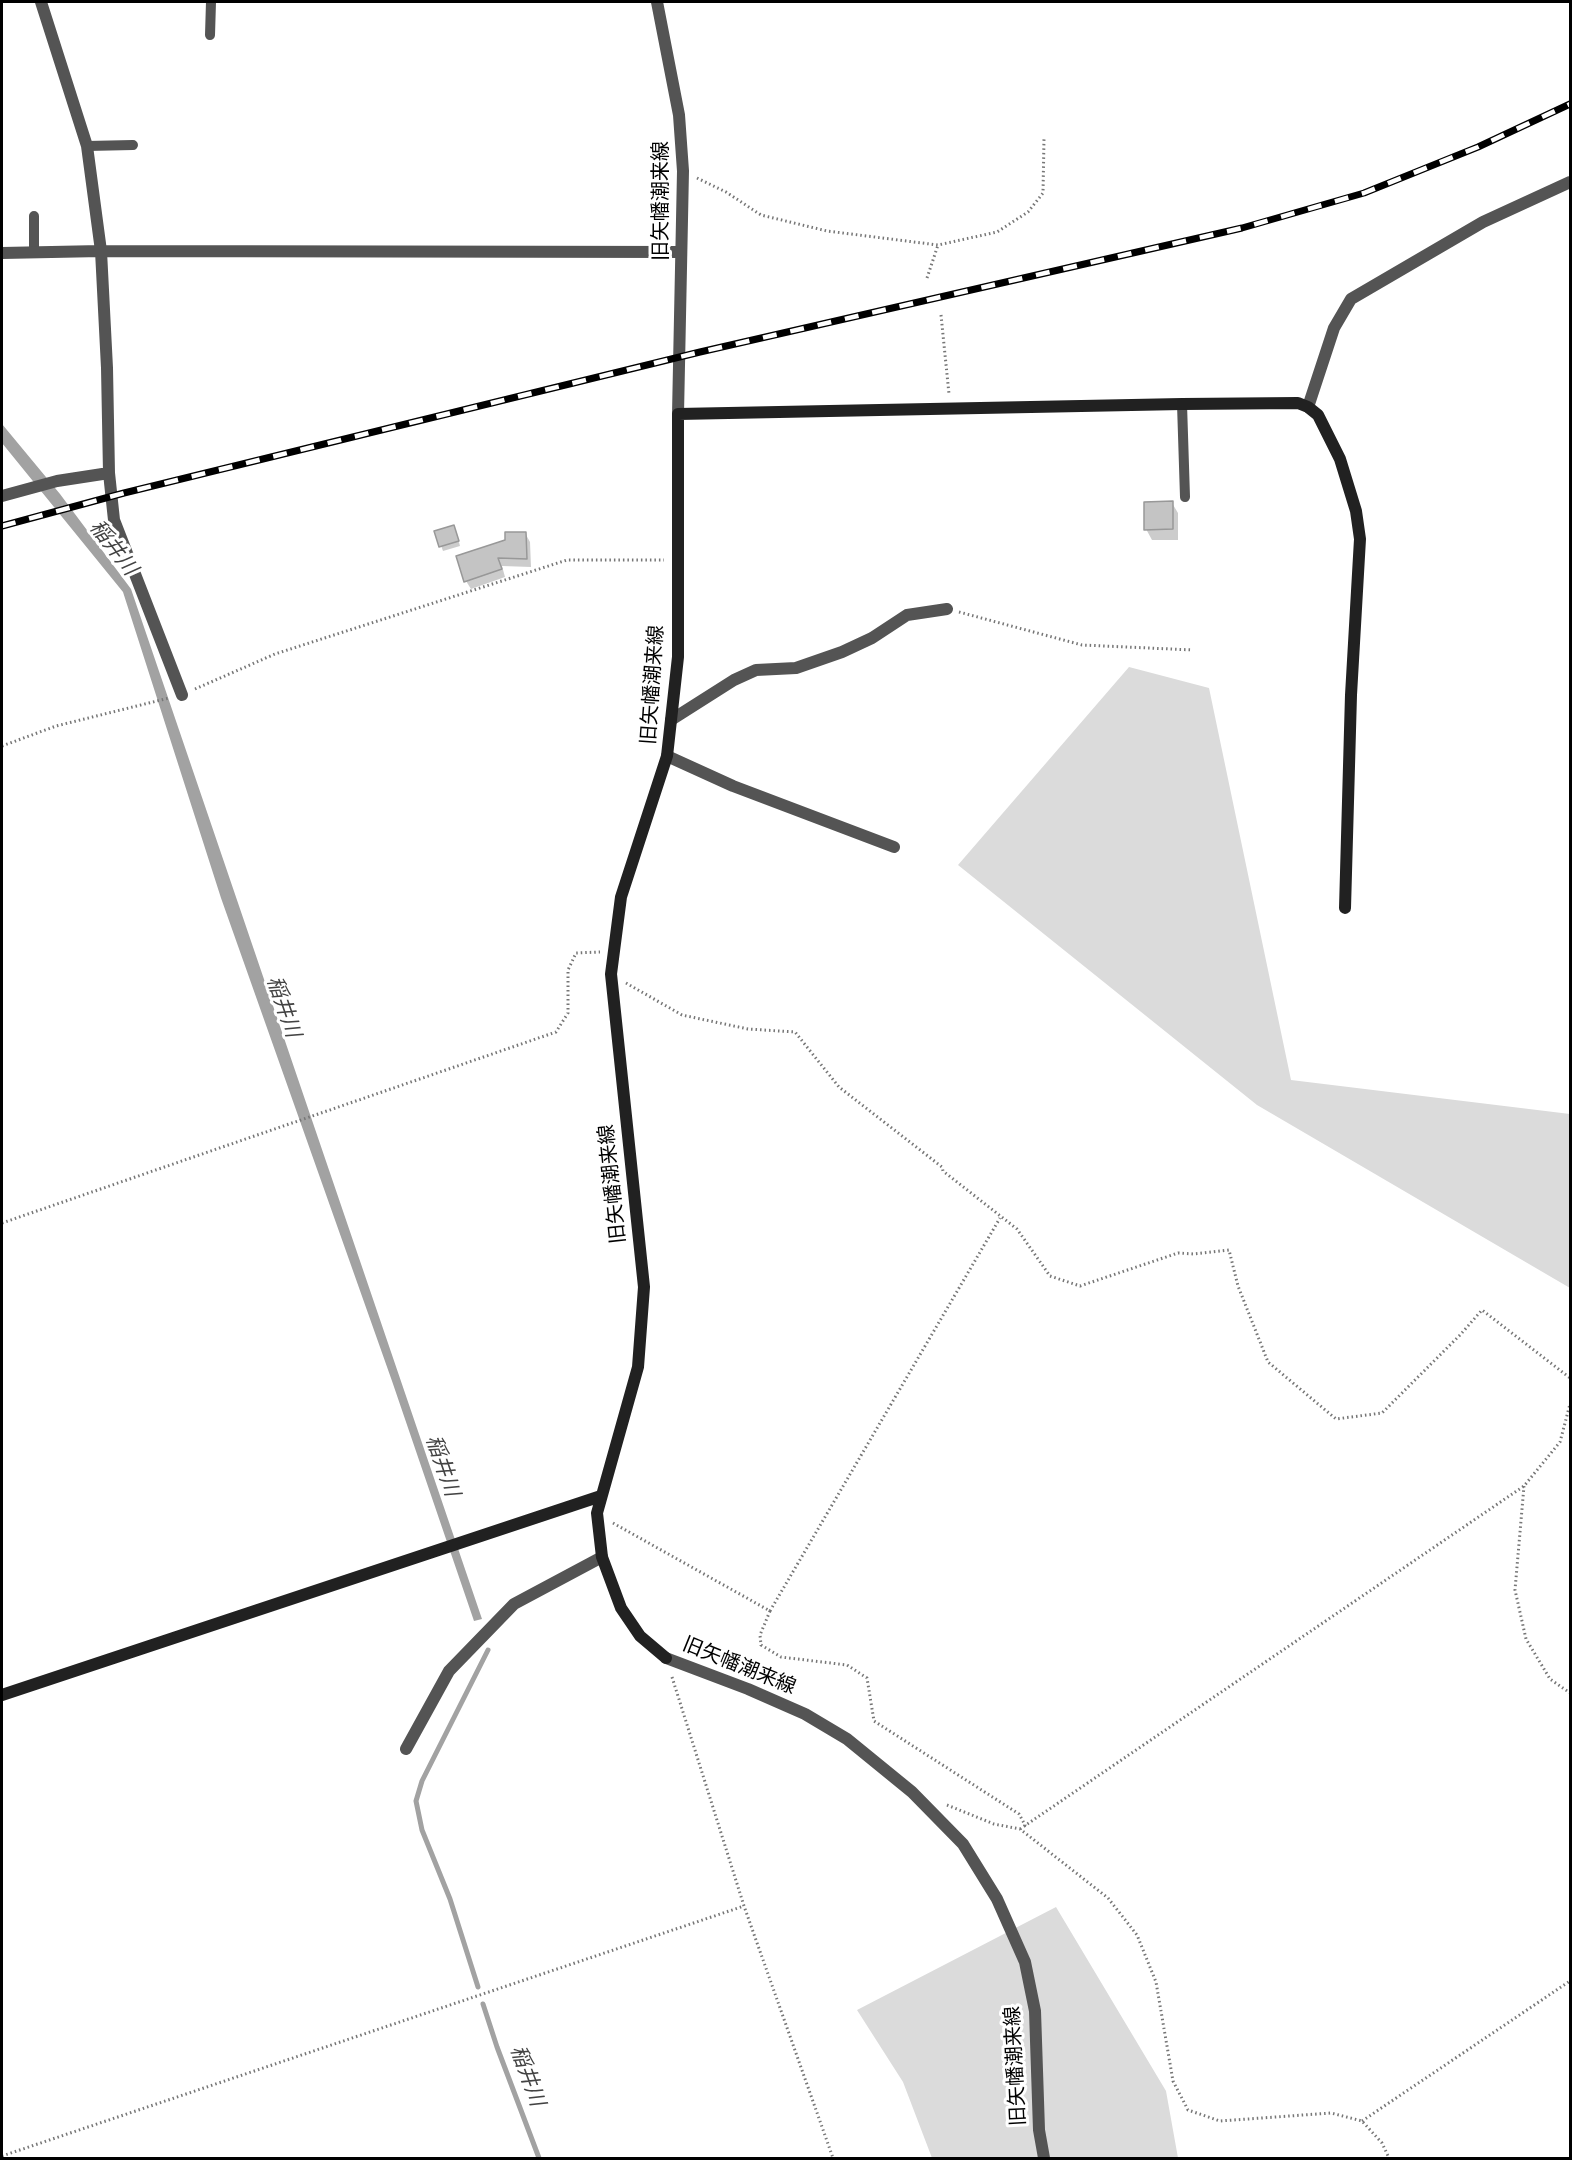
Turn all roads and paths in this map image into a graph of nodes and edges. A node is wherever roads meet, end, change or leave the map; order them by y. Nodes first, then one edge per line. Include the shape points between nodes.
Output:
1 (41, 2) edge
2 (211, 2) edge
3 (657, 2) edge
4 (210, 34) dead end
5 (1044, 138) dead end
6 (133, 144) dead end
7 (87, 146) junction
8 (683, 171) junction
9 (1570, 182) edge
10 (34, 216) dead end
11 (938, 245) junction
12 (101, 251) junction
13 (2, 252) edge
14 (681, 252) junction
15 (34, 253) junction
16 (927, 278) dead end
17 (941, 315) dead end
18 (1182, 404) junction
19 (950, 407) junction
20 (1308, 407) junction
21 (678, 414) junction
22 (109, 473) junction
23 (2, 496) edge
24 (1185, 497) dead end
25 (678, 560) junction
26 (947, 609) joint
27 (1193, 650) dead end
28 (177, 696) junction
29 (671, 720) junction
30 (2, 746) edge
31 (667, 756) junction
32 (894, 847) dead end
33 (1345, 908) dead end
34 (614, 952) junction
35 (611, 974) junction
36 (1000, 1218) junction
37 (2, 1223) edge
38 (1570, 1378) edge
39 (1570, 1404) edge
40 (1524, 1486) junction
41 (601, 1496) junction
42 (597, 1513) junction
43 (602, 1557) junction
44 (770, 1611) junction
45 (666, 1658) junction
46 (1570, 1693) edge
47 (2, 1695) edge
48 (406, 1749) dead end
49 (944, 1803) dead end
50 (1025, 1826) junction
51 (1020, 1829) junction
52 (744, 1906) junction
53 (1570, 1981) edge
54 (1362, 2121) junction
55 (2, 2156) edge
56 (834, 2158) edge
57 (1044, 2158) edge
58 (1387, 2158) edge

1 - 7 street
2 - 4 lane
3 - 8 street, 旧矢幡潮来線 via 679,115
5 - 11 path via 1043,194 1028,212 998,232
6 - 7 lane
7 - 12 street
8 - 11 path via 761,215 827,231
8 - 14 street, 旧矢幡潮来線
9 - 20 street via 1483,222 1351,299 1334,328
10 - 15 lane
11 - 16 path
12 - 14 street
12 - 15 street
12 - 22 street
13 - 15 street
14 - 21 street, 旧矢幡潮来線
17 - 19 path
18 - 19 street
18 - 20 street via 1298,403
18 - 24 lane
19 - 21 street
20 - 33 street via 1318,415 1340,459 1360,539
21 - 25 street, 旧矢幡潮来線
22 - 23 street via 57,481
22 - 28 street via 114,520
25 - 28 path via 567,560 275,654
25 - 29 street, 旧矢幡潮来線 via 678,657
26 - 27 path via 1082,645
26 - 29 street via 907,615 852,648 796,668 756,670
28 - 30 path via 56,726
29 - 31 street, 旧矢幡潮来線
31 - 32 street via 733,786
31 - 34 street, 旧矢幡潮来線 via 621,897
34 - 35 street, 旧矢幡潮来線
34 - 37 path via 576,953 568,970 568,1013 556,1032
35 - 36 path via 682,1015 748,1029 795,1032 838,1087 942,1167
35 - 41 street, 旧矢幡潮来線 via 644,1287 638,1367
36 - 38 path via 1017,1229 1050,1276 1080,1286 1178,1253 1229,1250 1238,1286 1268,1362 1336,1419 1382,1413 1482,1310
36 - 44 path
39 - 40 path via 1560,1442
40 - 46 path via 1515,1590 1526,1639 1550,1679
40 - 50 path
41 - 42 street, 旧矢幡潮来線
41 - 47 street
42 - 43 street, 旧矢幡潮来線
42 - 44 path
43 - 45 street, 旧矢幡潮来線 via 621,1608 640,1636
43 - 48 street via 514,1604 449,1671
44 - 50 path via 760,1635 761,1645 782,1656 847,1665 867,1678 874,1721 1018,1814
45 - 52 path
45 - 57 street, 旧矢幡潮来線 via 805,1714 847,1739 912,1792 963,1844 997,1899 1025,1962 1035,2011 1039,2130
49 - 51 path via 994,1824
50 - 51 path
51 - 54 path via 1108,1898 1137,1935 1155,1982 1173,2081 1188,2110 1220,2121 1331,2113
52 - 55 path
52 - 56 path
53 - 54 path
54 - 58 path via 1382,2143

